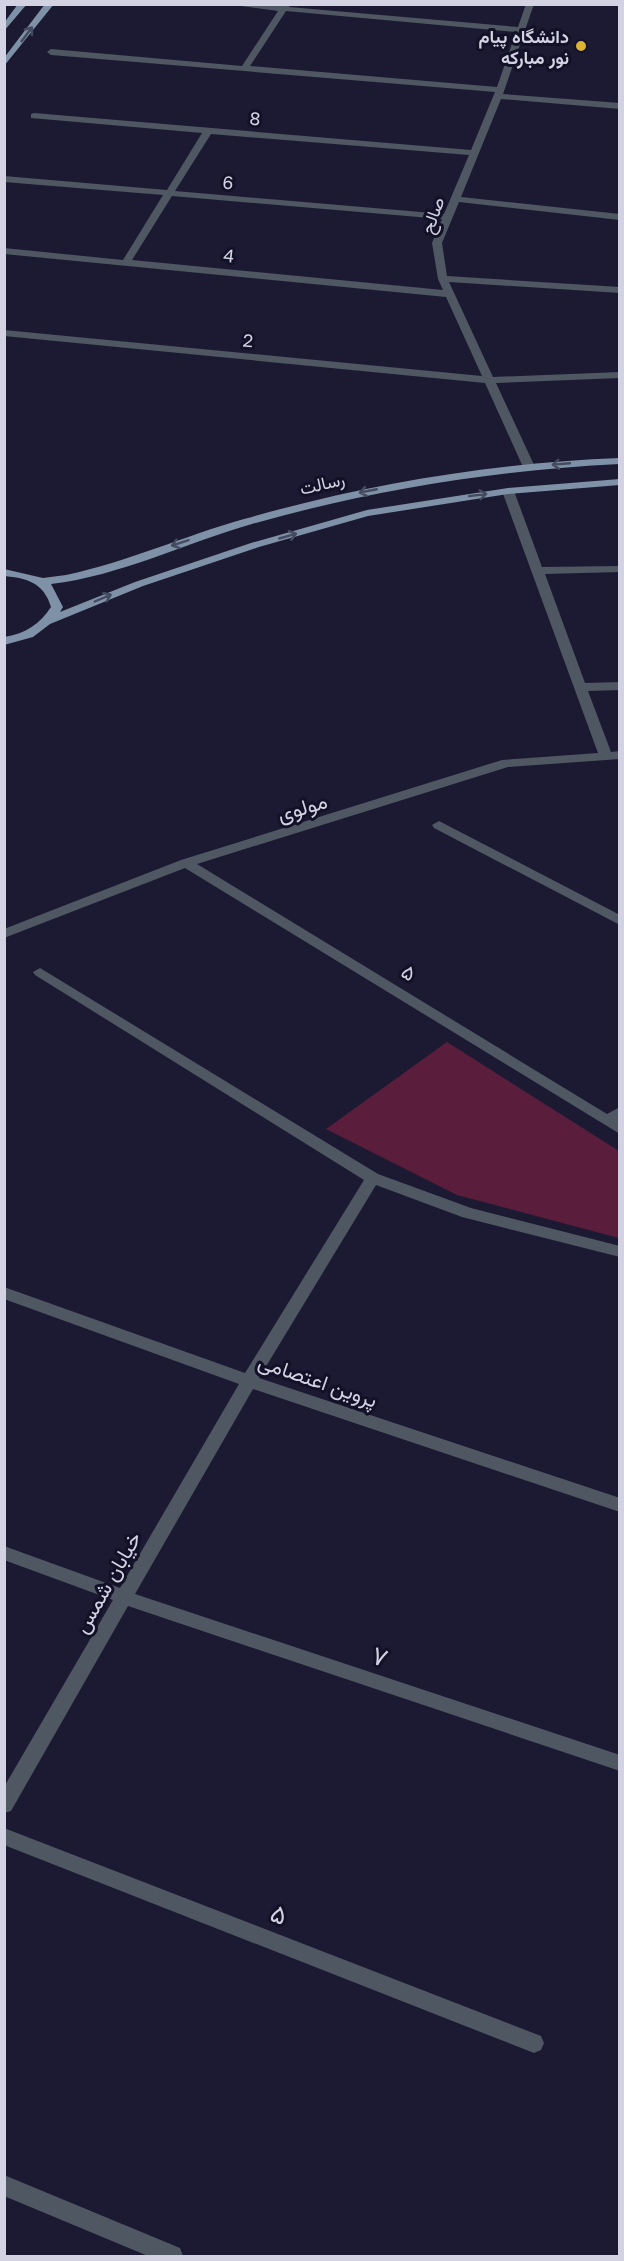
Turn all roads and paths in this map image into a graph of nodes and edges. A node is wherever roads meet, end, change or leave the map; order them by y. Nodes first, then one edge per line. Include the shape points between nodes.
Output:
1 (23, 4) edge
2 (50, 4) edge
3 (230, 4) edge
4 (530, 4) edge
5 (286, 7) edge
6 (4, 29) edge
7 (521, 30) junction
8 (51, 52) dead end
9 (4, 64) edge
10 (245, 68) junction
11 (498, 93) junction
12 (620, 106) edge
13 (34, 116) dead end
14 (208, 131) junction
15 (474, 153) junction
16 (4, 179) edge
17 (169, 193) junction
18 (455, 199) junction
19 (448, 217) junction
20 (620, 217) edge
21 (4, 251) edge
22 (127, 261) junction
23 (442, 279) junction
24 (620, 290) edge
25 (449, 294) junction
26 (4, 333) edge
27 (620, 375) edge
28 (489, 380) junction
29 (620, 461) edge
30 (529, 467) junction
31 (620, 482) edge
32 (508, 491) junction
33 (4, 566) edge
34 (620, 569) edge
35 (538, 571) junction
36 (4, 572) edge
37 (21, 574) junction
38 (42, 582) junction
39 (50, 621) junction
40 (4, 641) edge
41 (620, 686) edge
42 (580, 687) junction
43 (613, 756) edge
44 (439, 825) dead end
45 (186, 863) junction
46 (620, 921) edge
47 (8, 928) edge
48 (40, 972) dead end
49 (616, 1121) edge
50 (373, 1178) junction
51 (620, 1252) edge
52 (4, 1293) edge
53 (249, 1381) junction
54 (620, 1505) edge
55 (4, 1553) edge
56 (124, 1597) junction
57 (620, 1763) edge
58 (4, 1805) edge
59 (4, 1836) edge
60 (534, 2043) dead end
61 (4, 2185) edge
62 (172, 2256) edge

1 - 6 main road
9 -> 2 main road
3 - 5 street
4 - 7 street, صالح
5 - 7 street
5 - 10 street
7 - 11 street, صالح
8 - 10 street
10 - 11 street
11 - 12 street
11 - 15 street, صالح
13 - 14 street, 8
14 - 15 street, 8
14 - 17 street
15 - 18 street, صالح
16 - 17 street, 6
17 - 19 street, 6
17 - 22 street
18 - 19 street, صالح
18 - 20 street
19 - 23 street, صالح via 437,243
21 - 22 street, 4
22 - 25 street, 4
23 - 24 street
23 - 25 street, صالح
25 - 28 street, صالح
26 - 28 street, 2
27 - 28 street, 2
28 - 30 street, صالح
29 -> 30 main road, رسالت
30 -> 38 main road, رسالت via 426,480 346,496 223,529 69,580
31 - 32 main road, رسالت
32 - 35 street
39 -> 32 main road, رسالت via 139,584 367,513
33 - 37 main road
34 - 35 street
35 - 42 street
36 - 37 main road
37 - 38 main road
38 - 39 main road via 54,593 57,607
39 - 40 main road, رسالت via 31,634
41 - 42 street
42 - 43 street
43 - 45 street, مولوی via 507,763
44 - 46 street
45 - 47 street, مولوی
45 - 49 street, ۵
48 - 50 street
50 - 51 street via 467,1213
50 - 53 street, خیابان شمس
52 - 53 street, پروین اعتصامی
53 - 54 street, پروین اعتصامی
53 - 56 street, خیابان شمس
55 - 56 street, ۷
56 - 57 street, ۷
56 - 58 street, خیابان شمس
59 - 60 street, ۵
61 - 62 street

